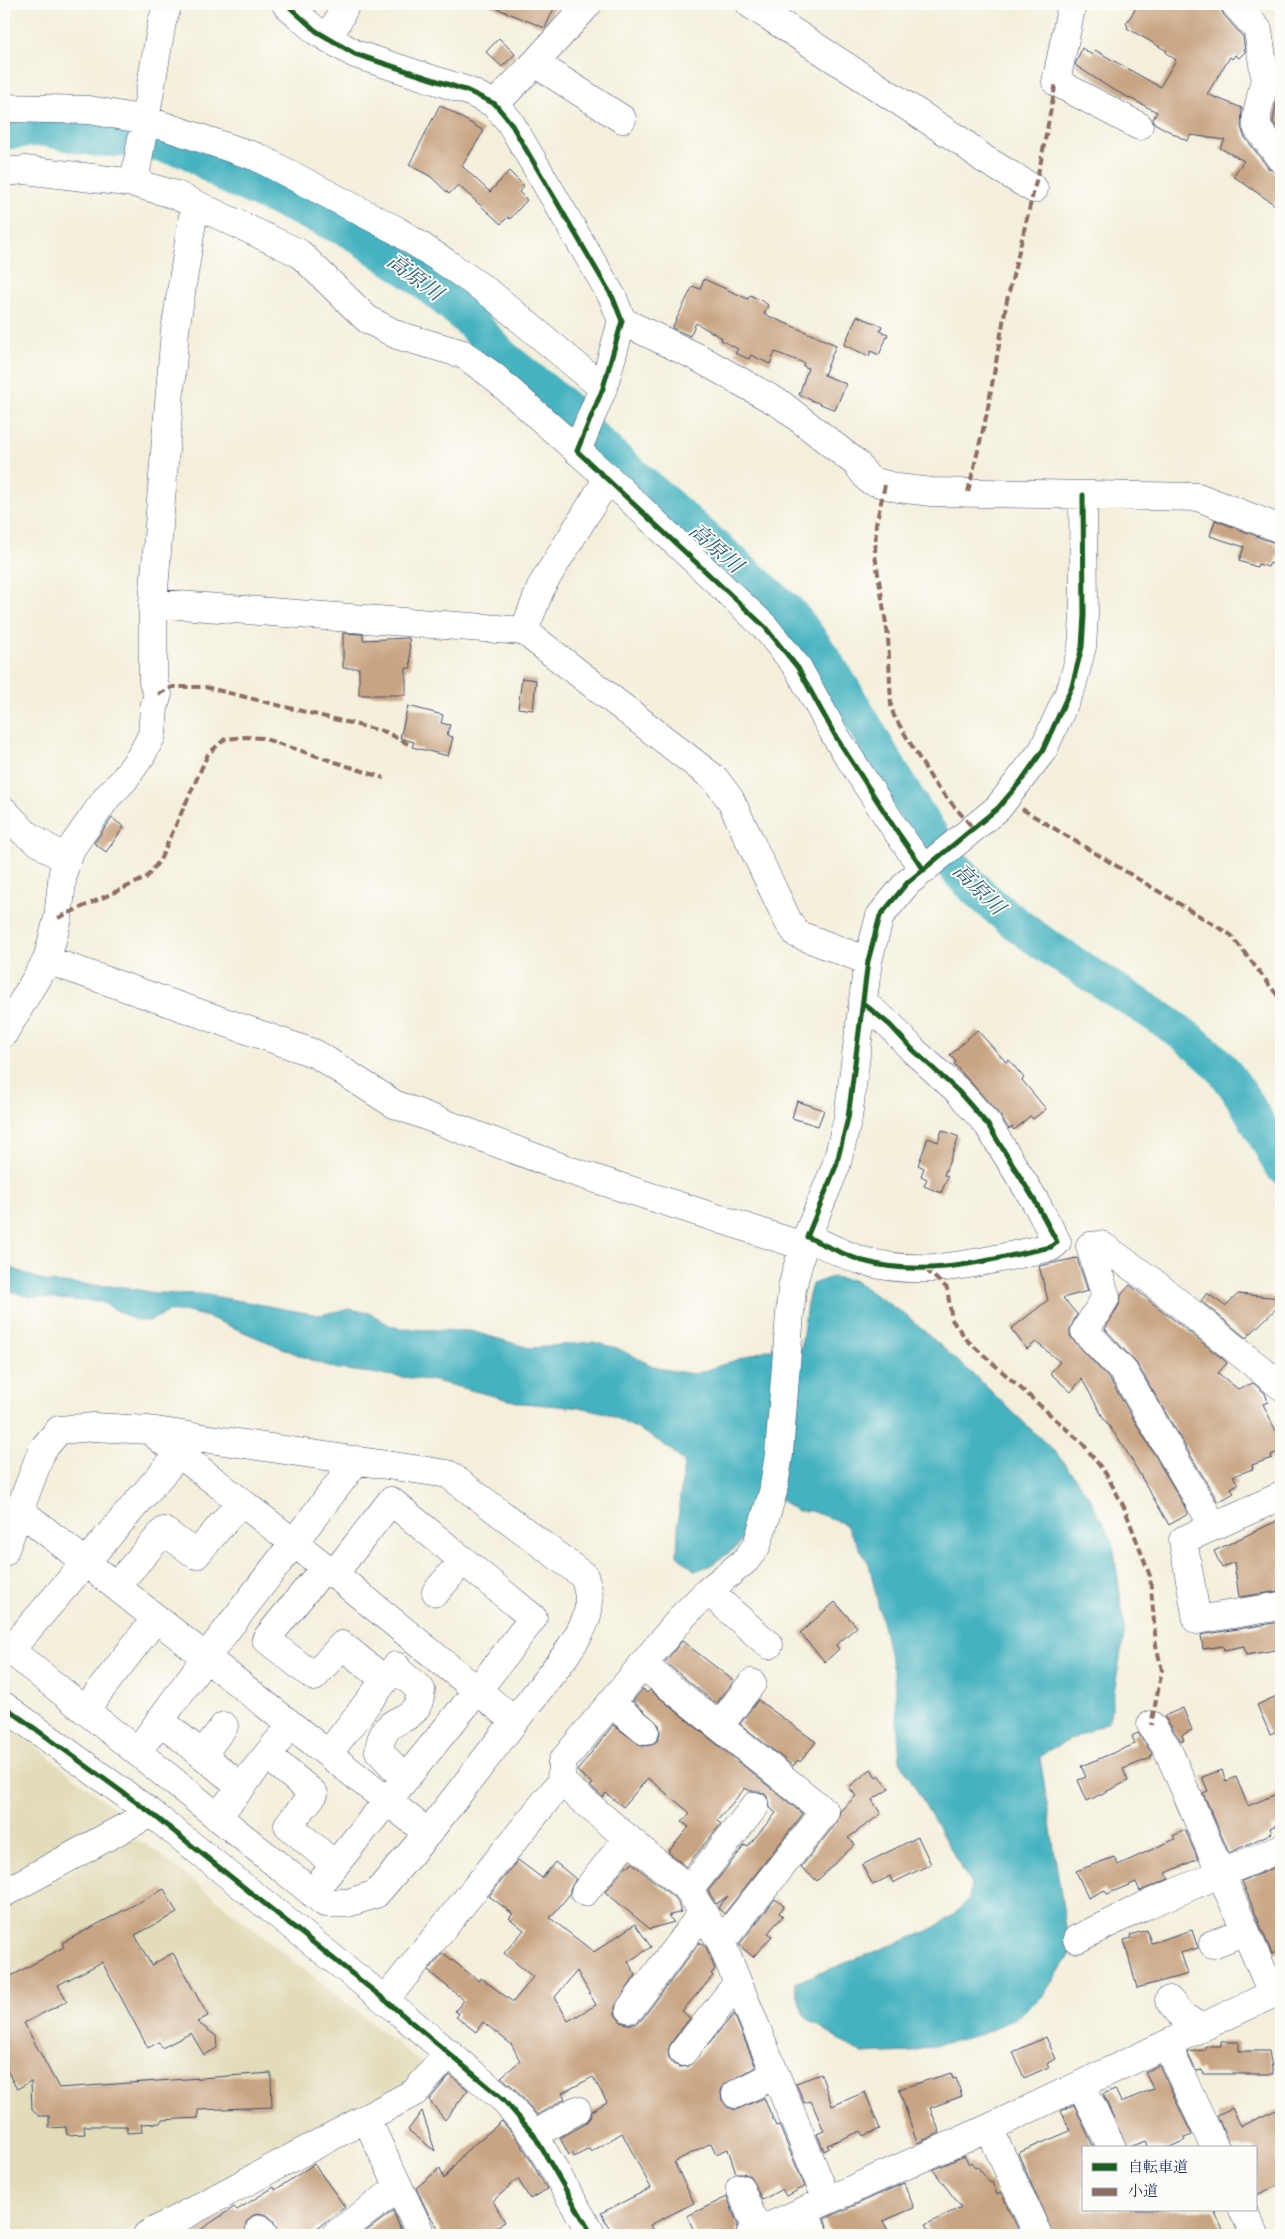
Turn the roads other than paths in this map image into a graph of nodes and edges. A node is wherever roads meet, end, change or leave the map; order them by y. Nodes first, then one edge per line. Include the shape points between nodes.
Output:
1 (168, 4) edge
2 (286, 4) edge
3 (346, 4) edge
4 (588, 4) edge
5 (750, 4) edge
6 (1072, 4) edge
7 (1235, 4) edge
8 (329, 39) junction
9 (536, 63) junction
10 (495, 104) junction
11 (4, 108) edge
12 (622, 119) dead end
13 (146, 120) junction
14 (1139, 126) dead end
15 (1281, 159) edge
16 (4, 172) edge
17 (134, 183) junction
18 (1034, 189) dead end
19 (199, 206) junction
20 (622, 321) junction
21 (603, 388) junction
22 (577, 450) junction
23 (608, 478) junction
24 (1083, 495) junction
25 (1281, 529) edge
26 (153, 603) junction
27 (524, 631) junction
28 (4, 811) edge
29 (67, 861) junction
30 (924, 870) junction
31 (47, 960) junction
32 (868, 961) junction
33 (864, 1004) junction
34 (4, 1033) edge
35 (805, 1242) junction
36 (1057, 1242) junction
37 (1090, 1246) junction
38 (1281, 1386) edge
39 (149, 1430) junction
40 (179, 1454) junction
41 (357, 1460) junction
42 (1281, 1496) edge
43 (240, 1503) junction
44 (18, 1509) junction
45 (1213, 1525) junction
46 (293, 1543) junction
47 (4, 1552) edge
48 (463, 1560) junction
49 (85, 1562) junction
50 (329, 1570) junction
51 (116, 1586) junction
52 (708, 1591) junction
53 (436, 1592) dead end
54 (1281, 1606) edge
55 (156, 1618) junction
56 (415, 1642) junction
57 (769, 1645) dead end
58 (7, 1648) edge
59 (206, 1657) junction
60 (643, 1665) junction
61 (390, 1674) junction
62 (752, 1683) dead end
63 (477, 1691) junction
64 (611, 1703) junction
65 (4, 1706) edge
66 (84, 1710) junction
67 (4, 1719) edge
68 (160, 1720) junction
69 (515, 1721) junction
70 (292, 1725) junction
71 (1151, 1725) dead end
72 (224, 1726) dead end
73 (719, 1726) junction
74 (645, 1731) dead end
75 (137, 1752) junction
76 (328, 1754) junction
77 (202, 1755) junction
78 (267, 1755) junction
79 (405, 1779) junction
80 (561, 1782) junction
81 (242, 1787) junction
82 (387, 1800) junction
83 (755, 1806) dead end
84 (217, 1817) junction
85 (142, 1818) junction
86 (428, 1832) junction
87 (628, 1838) junction
88 (1281, 1848) edge
89 (335, 1865) junction
90 (1221, 1874) junction
91 (585, 1892) dead end
92 (4, 1893) edge
93 (312, 1893) junction
94 (696, 1901) junction
95 (1245, 1931) junction
96 (1077, 1939) dead end
97 (721, 1942) junction
98 (1213, 1944) dead end
99 (737, 1984) junction
100 (1277, 1991) edge
101 (385, 2000) junction
102 (1168, 2000) dead end
103 (630, 2009) dead end
104 (1201, 2028) junction
105 (1167, 2045) junction
106 (683, 2052) dead end
107 (449, 2053) junction
108 (775, 2075) junction
109 (1081, 2085) junction
110 (736, 2094) dead end
111 (577, 2110) dead end
112 (366, 2118) junction
113 (989, 2128) junction
114 (534, 2135) junction
115 (1111, 2146) edge
116 (1214, 2146) edge
117 (398, 2188) junction
118 (740, 2188) dead end
119 (815, 2205) junction
120 (1245, 2212) edge
121 (419, 2230) dead end
122 (754, 2233) edge
123 (147, 2235) edge
124 (335, 2235) edge
125 (592, 2235) edge
126 (815, 2235) edge
127 (1038, 2235) edge
128 (1255, 2235) edge

1 - 13 street via 162,22
2 - 8 street via 296,16
3 - 8 street
4 - 9 street
5 - 18 street
6 - 14 street via 1056,82
7 - 15 street via 1258,30 1264,78 1257,127
8 - 10 street via 355,54 468,91
9 - 10 street
9 - 12 street
10 - 20 street via 534,160 614,298
11 - 13 street via 89,110
13 - 17 street
13 - 21 street via 257,157 396,230 492,294
16 - 17 street via 25,170
17 - 19 street
19 - 22 street via 299,253 367,319 397,335 464,354
19 - 26 street via 193,216 175,331
20 - 21 street
20 - 24 street via 697,357 782,406 856,463 869,480 931,492
21 - 22 street
22 - 23 street
23 - 27 street via 542,585
23 - 30 street via 771,634 798,668 836,737
24 - 25 street via 1198,497
24 - 30 street via 1084,614 1082,647 1072,686 1043,750 998,808
26 - 27 street
26 - 29 street via 153,682 158,694 152,736 137,762 72,847
27 - 32 street via 715,778 730,799 797,934
28 - 29 street via 25,833
29 - 31 street
30 - 32 street via 907,883 880,916
31 - 34 street
31 - 35 street via 316,1054 394,1104 571,1171
32 - 33 street
33 - 35 street via 848,1118 836,1166
33 - 36 street via 958,1091 988,1125
35 - 36 street via 862,1261 925,1269 958,1267
35 - 52 street via 792,1288 773,1492 758,1545 746,1560
36 - 37 street via 1064,1248
37 - 38 street via 1101,1245 1149,1279
37 - 45 street via 1106,1297 1085,1331 1124,1372
39 - 40 street
39 - 41 street
39 - 44 street via 94,1427 59,1430 42,1450
40 - 43 street
40 - 49 street
41 - 46 street
41 - 69 street via 448,1474 584,1576 590,1592 590,1609 582,1630
42 - 45 street
43 - 46 street
43 - 51 street via 196,1555 164,1531
44 - 47 street
44 - 49 street
45 - 54 street via 1183,1540 1197,1620
46 - 50 street
46 - 59 street
48 - 50 street via 392,1501
48 - 53 street
48 - 63 street via 533,1618
49 - 51 street
49 - 58 street
50 - 56 street
50 - 61 street via 266,1639 314,1677 342,1645
51 - 55 street
52 - 57 street
52 - 60 street
55 - 59 street
55 - 66 street
56 - 61 street
56 - 63 street
58 - 66 street
59 - 68 street
59 - 70 street
60 - 64 street
60 - 73 street
61 - 76 street
61 - 79 street via 421,1690 420,1702 413,1713 386,1727 380,1737 378,1751
62 - 73 street
63 - 69 street
63 - 79 street
64 - 74 street
64 - 80 street via 562,1762
65 - 85 street
66 - 75 street
67 - 85 street
68 - 75 street
68 - 77 street
69 - 86 street
70 - 76 street
70 - 78 street
71 - 90 street via 1167,1748
72 - 77 street
73 - 97 street via 825,1812
75 - 84 street
76 - 82 street
77 - 81 street
78 - 81 street
78 - 89 street via 314,1794 288,1825
79 - 82 street
80 - 87 street
80 - 101 street
81 - 84 street
82 - 86 street
82 - 89 street
83 - 94 street
84 - 93 street
85 - 92 street
85 - 101 street
86 - 93 street via 376,1894 348,1903 325,1903
87 - 91 street
87 - 94 street
88 - 90 street
89 - 93 street
90 - 95 street
90 - 96 street via 1144,1906
94 - 97 street
94 - 103 street
95 - 98 street
95 - 100 street
97 - 99 street
99 - 106 street
99 - 108 street
100 - 104 street
101 - 107 street
102 - 104 street via 1181,2015
104 - 105 street
105 - 109 street
105 - 116 street
107 - 112 street via 415,2092
107 - 114 street via 503,2100
108 - 110 street
108 - 119 street
109 - 113 street
109 - 115 street
111 - 114 street
112 - 117 street
112 - 123 street
113 - 119 street
113 - 127 street
114 - 125 street
117 - 121 street
117 - 124 street
118 - 122 street
119 - 122 street
119 - 126 street
120 - 128 street

